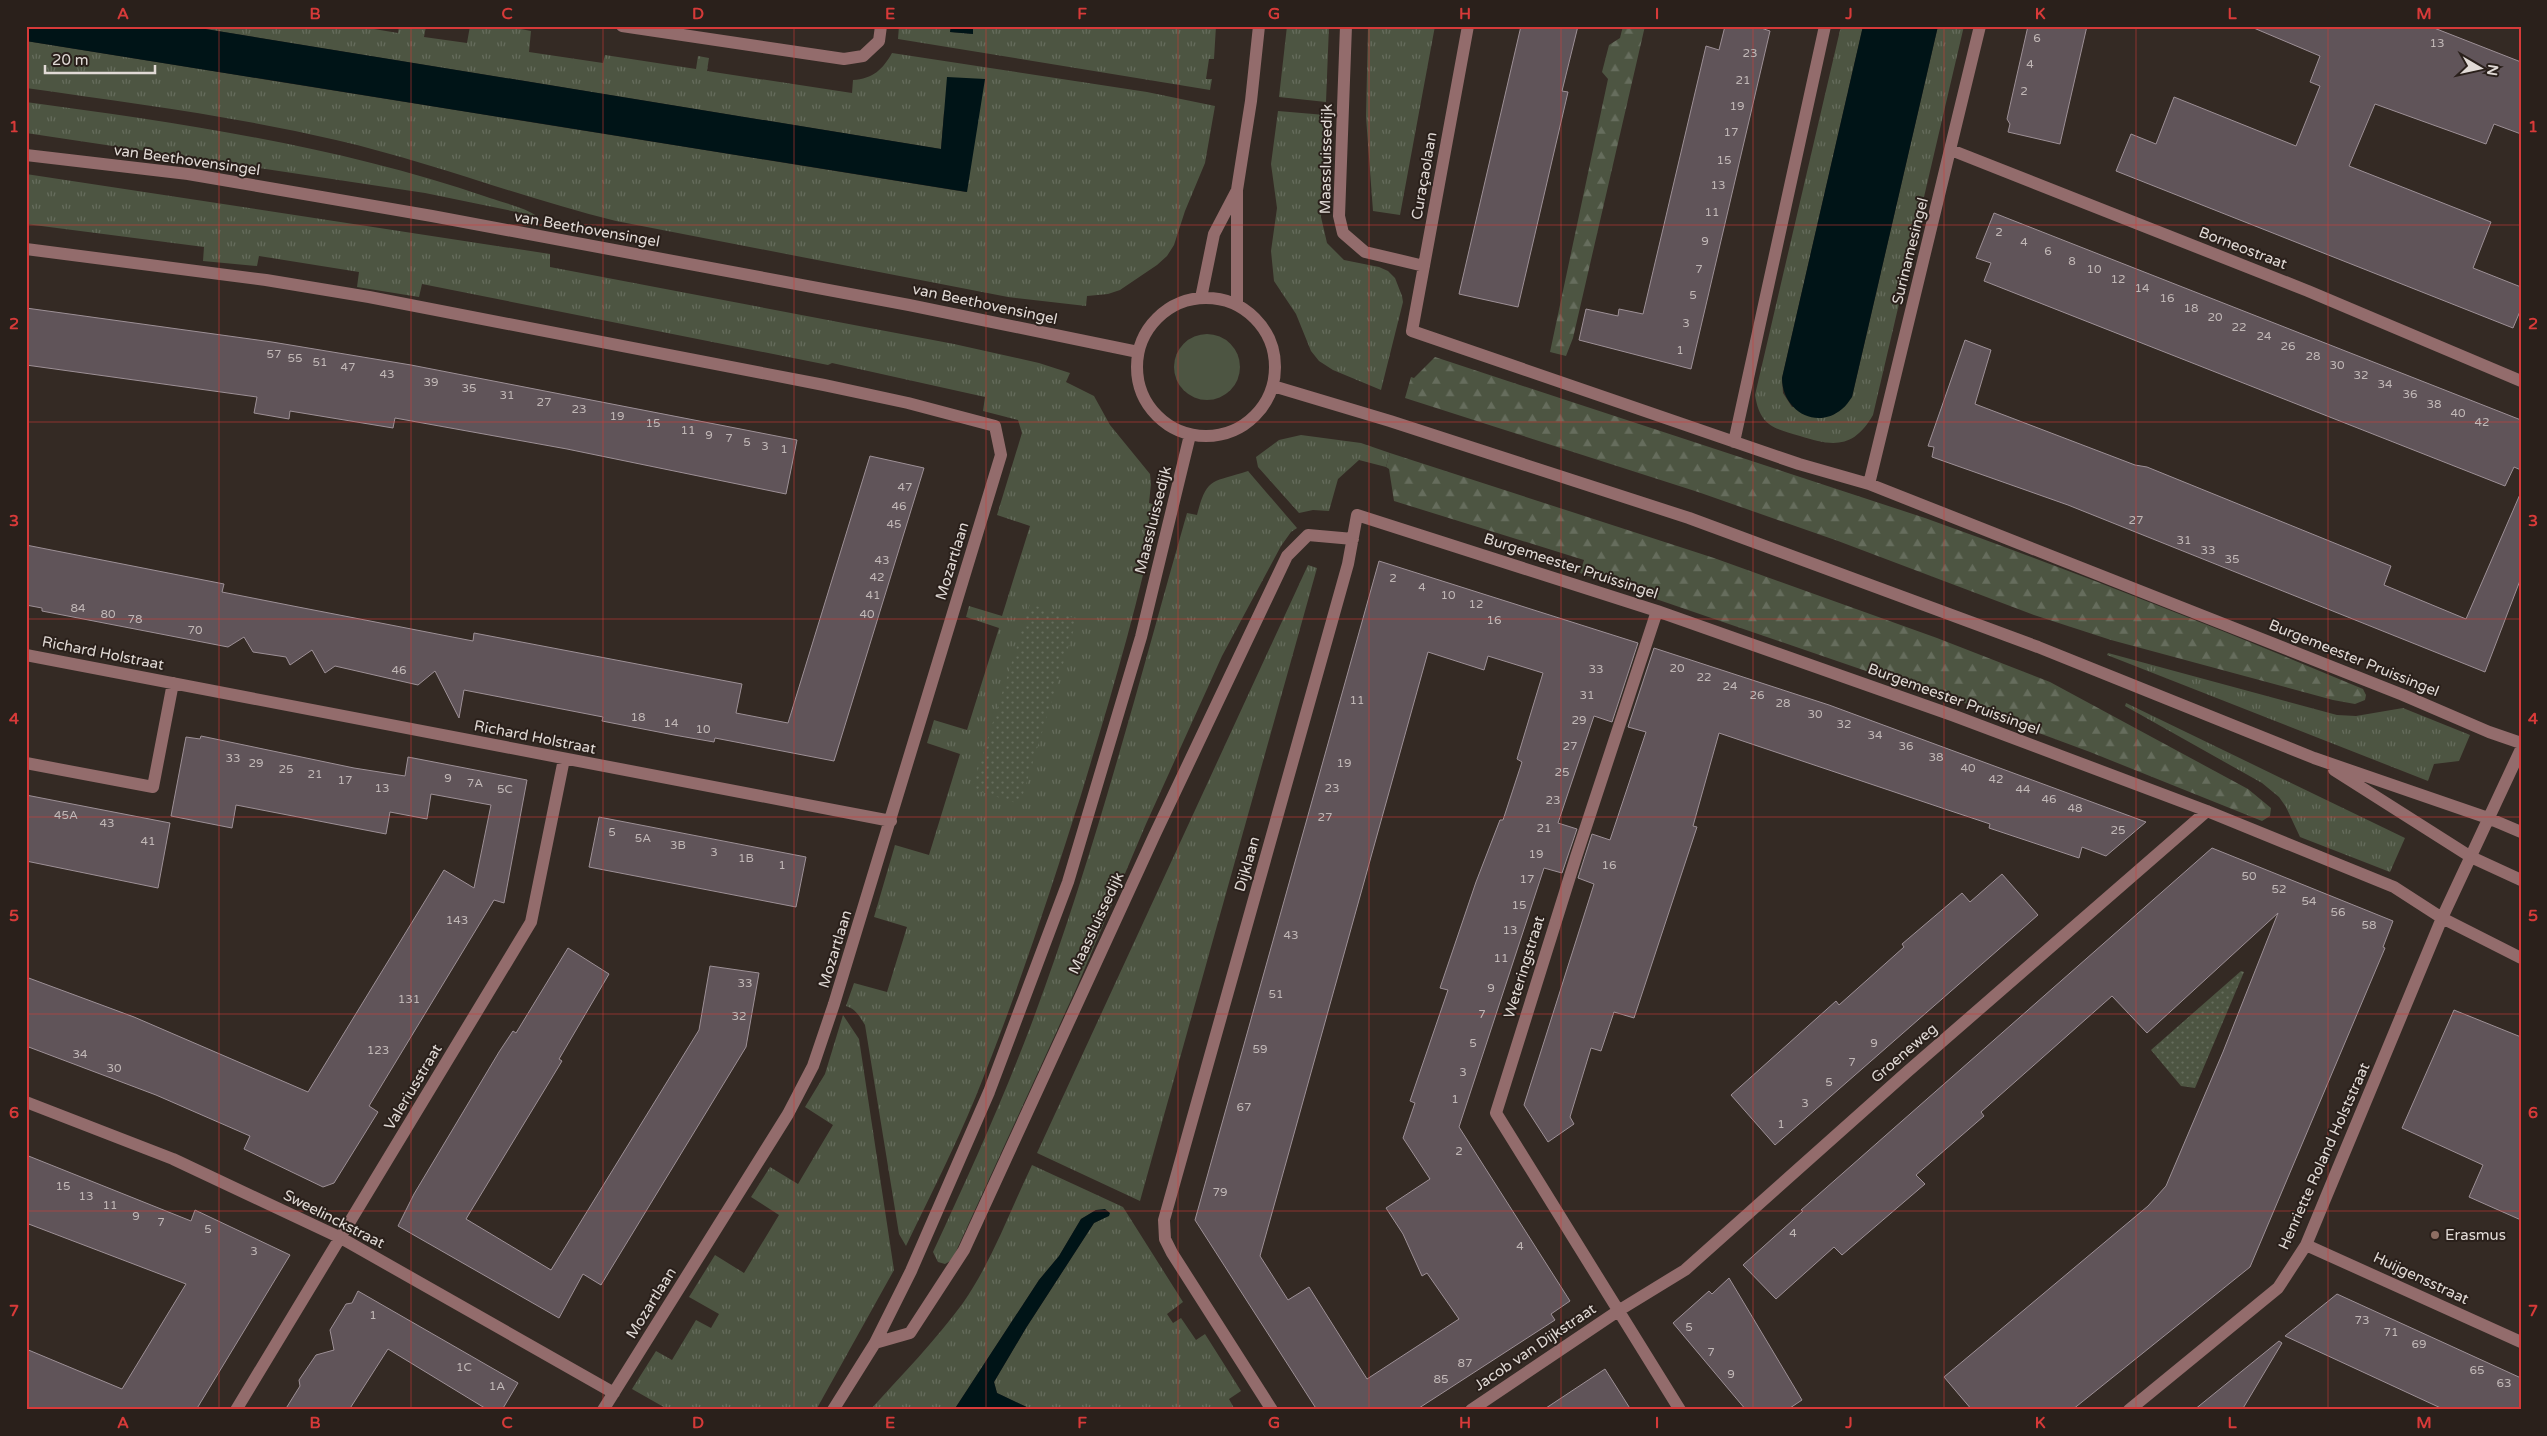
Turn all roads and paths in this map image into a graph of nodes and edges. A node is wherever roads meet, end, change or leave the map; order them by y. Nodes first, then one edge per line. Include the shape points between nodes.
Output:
1 (622, 26) edge
2 (881, 26) edge
3 (1259, 26) edge
4 (1346, 26) edge
5 (1468, 26) edge
6 (1826, 26) edge
7 (1980, 26) edge
8 (1951, 150) junction
9 (26, 155) edge
10 (1237, 190) junction
11 (26, 249) edge
12 (1424, 266) junction
13 (1200, 298) junction
14 (1236, 304) junction
15 (1412, 331) joint
16 (1138, 352) junction
17 (2521, 381) edge
18 (1273, 386) junction
19 (1190, 435) junction
20 (1734, 442) junction
21 (1869, 484) junction
22 (1357, 515) joint
23 (1353, 539) junction
24 (1657, 611) junction
25 (26, 655) edge
26 (173, 684) junction
27 (2521, 743) edge
28 (2521, 749) edge
29 (2314, 758) junction
30 (564, 759) junction
31 (26, 763) edge
32 (2207, 811) junction
33 (2488, 818) junction
34 (891, 821) junction
35 (2521, 832) edge
36 (2471, 857) junction
37 (2521, 880) edge
38 (2442, 918) junction
39 (2521, 958) edge
40 (26, 1102) edge
41 (341, 1238) junction
42 (2306, 1245) junction
43 (1618, 1311) junction
44 (875, 1342) junction
45 (2521, 1342) edge
46 (614, 1393) junction
47 (236, 1410) edge
48 (603, 1410) edge
49 (833, 1410) edge
50 (1272, 1410) edge
51 (1471, 1410) edge
52 (1680, 1410) edge
53 (2130, 1410) edge

1 - 2 street via 844,60 863,56 879,41
3 - 10 street
4 - 12 street, Maassluissedijk via 1339,216 1342,233 1365,252
5 - 12 street, Curaçaolaan
6 - 20 street
7 - 8 street, Surinamesingel
8 - 17 street, Borneostraat via 2308,290
8 - 21 street, Surinamesingel
9 - 16 street, van Beethovensingel via 188,174 422,215 909,305
10 - 13 street via 1214,234
10 - 14 street
11 - 34 street, Mozartlaan via 266,280 369,297 824,385 995,426 1001,455
12 - 15 street, Curaçaolaan
13 - 14 street
13 - 16 street via 1186,300 1160,315 1143,338
14 - 18 street via 1251,313 1270,339 1276,370
15 - 20 street, Burgemeester Pruissingel
16 - 19 street via 1139,388 1147,404 1166,424
18 - 19 street via 1264,406 1250,422 1232,432 1211,437
18 - 29 street via 1690,518 2038,647
19 - 44 street, Maassluissedijk via 1141,637 1068,882 989,1092 911,1271
20 - 21 street, Burgemeester Pruissingel
21 - 27 street, Burgemeester Pruissingel
22 - 23 street, Dijklaan
22 - 24 street, Burgemeester Pruissingel
23 - 44 street, Maassluissedijk via 1308,535 1287,556 964,1250 910,1334
23 - 50 street, Dijklaan via 1164,1220 1165,1238 1172,1253
24 - 32 street, Burgemeester Pruissingel via 1952,715
24 - 43 street, Weteringstraat via 1496,1113
25 - 26 street, Richard Holstraat
26 - 30 street, Richard Holstraat
26 - 31 street, Richard Holstraat via 153,788
28 - 33 street, Henriette Roland Holststraat
29 - 33 street
29 - 36 street
30 - 34 street, Richard Holstraat
30 - 41 street, Valeriusstraat via 531,922
32 - 38 street, Burgemeester Pruissingel via 2394,886
32 - 43 street, Groeneweg via 1686,1270
33 - 35 street
33 - 36 street, Henriette Roland Holststraat
34 - 46 street, Mozartlaan via 813,1066 788,1114
36 - 37 street
36 - 38 street, Henriette Roland Holststraat
38 - 39 street, Burgemeester Pruissingel
38 - 42 street, Henriette Roland Holststraat
40 - 41 street, Sweelinckstraat via 173,1160
41 - 46 street, Sweelinckstraat
41 - 47 street, Valeriusstraat
42 - 45 street, Huijgensstraat
42 - 53 street, Henriette Roland Holststraat via 2278,1288
43 - 51 street, Jacob van Dijkstraat
43 - 52 street, Weteringstraat
44 - 49 street, Maassluissedijk
46 - 48 street, Mozartlaan

